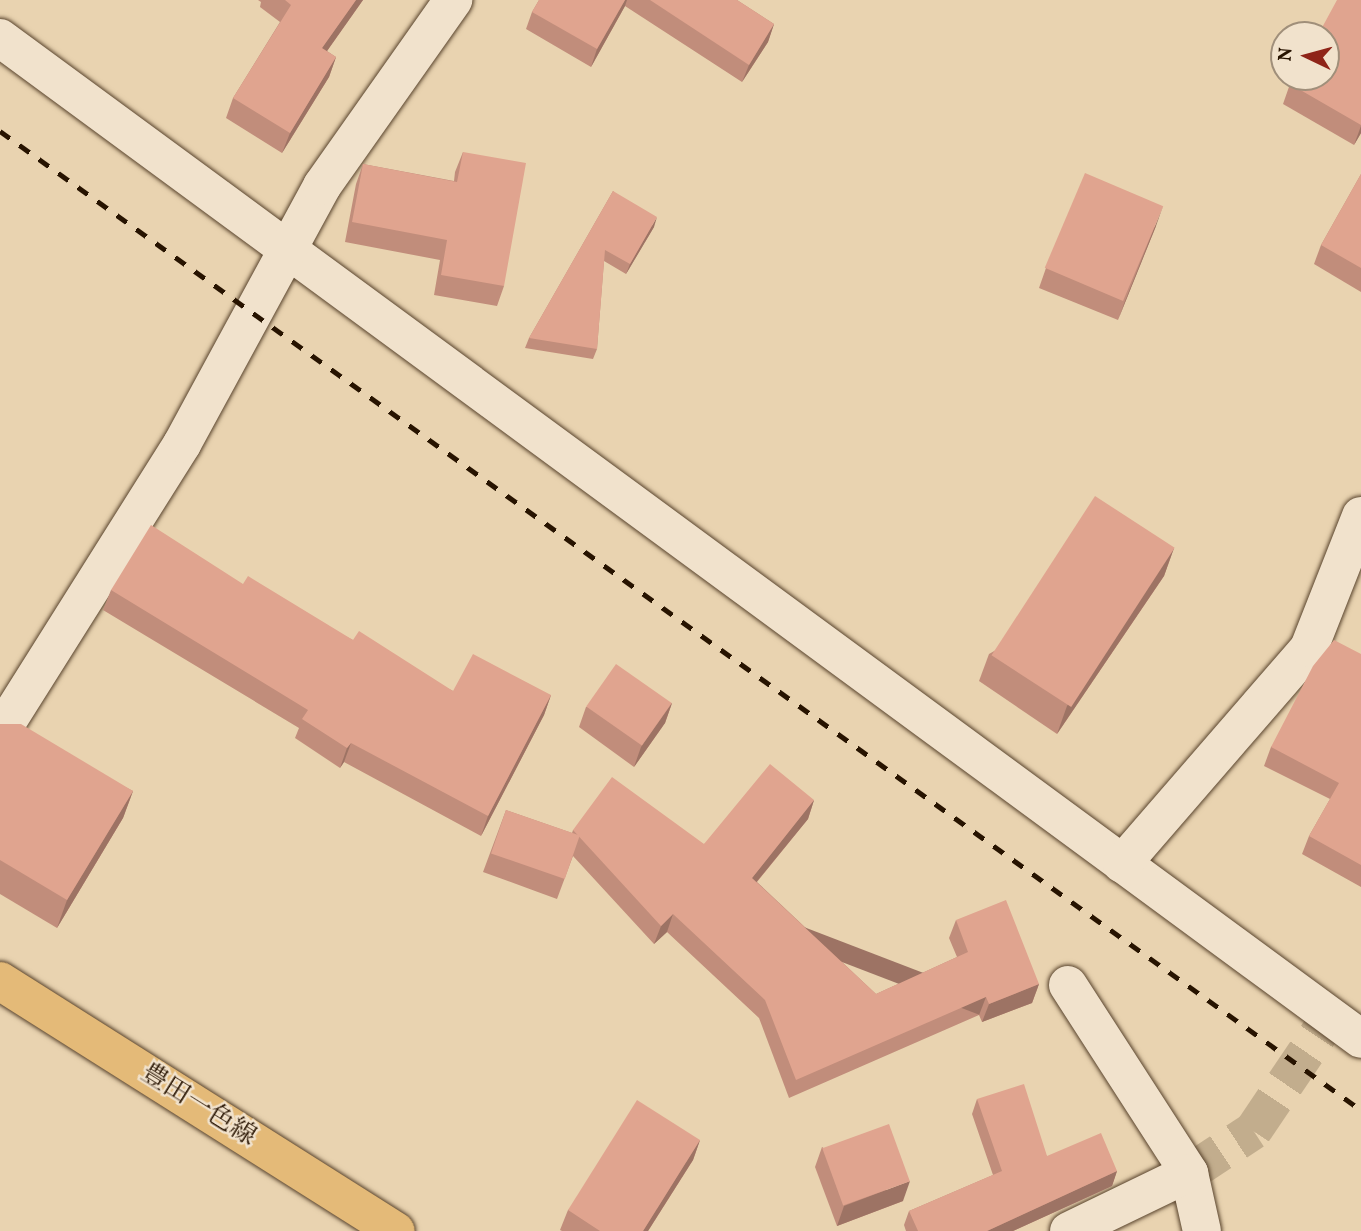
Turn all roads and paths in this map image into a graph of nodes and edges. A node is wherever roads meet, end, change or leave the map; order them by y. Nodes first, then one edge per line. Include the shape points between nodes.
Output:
1 (453, 0) edge
2 (0, 38) edge
3 (284, 248) junction
4 (1361, 516) edge
5 (0, 733) edge
6 (1122, 863) junction
7 (0, 981) edge
8 (1068, 985) dead end
9 (1345, 1012) edge
10 (1361, 1039) edge
11 (1189, 1172) junction
12 (396, 1231) edge
13 (1069, 1231) edge
14 (1202, 1231) edge

1 - 3 street via 322,186
2 - 3 street
3 - 5 street via 182,443
3 - 6 street
4 - 6 street via 1309,648
6 - 9 street
7 - 12 main road, 豊田一色線
8 - 11 street
9 - 10 street
11 - 13 street
11 - 14 street

